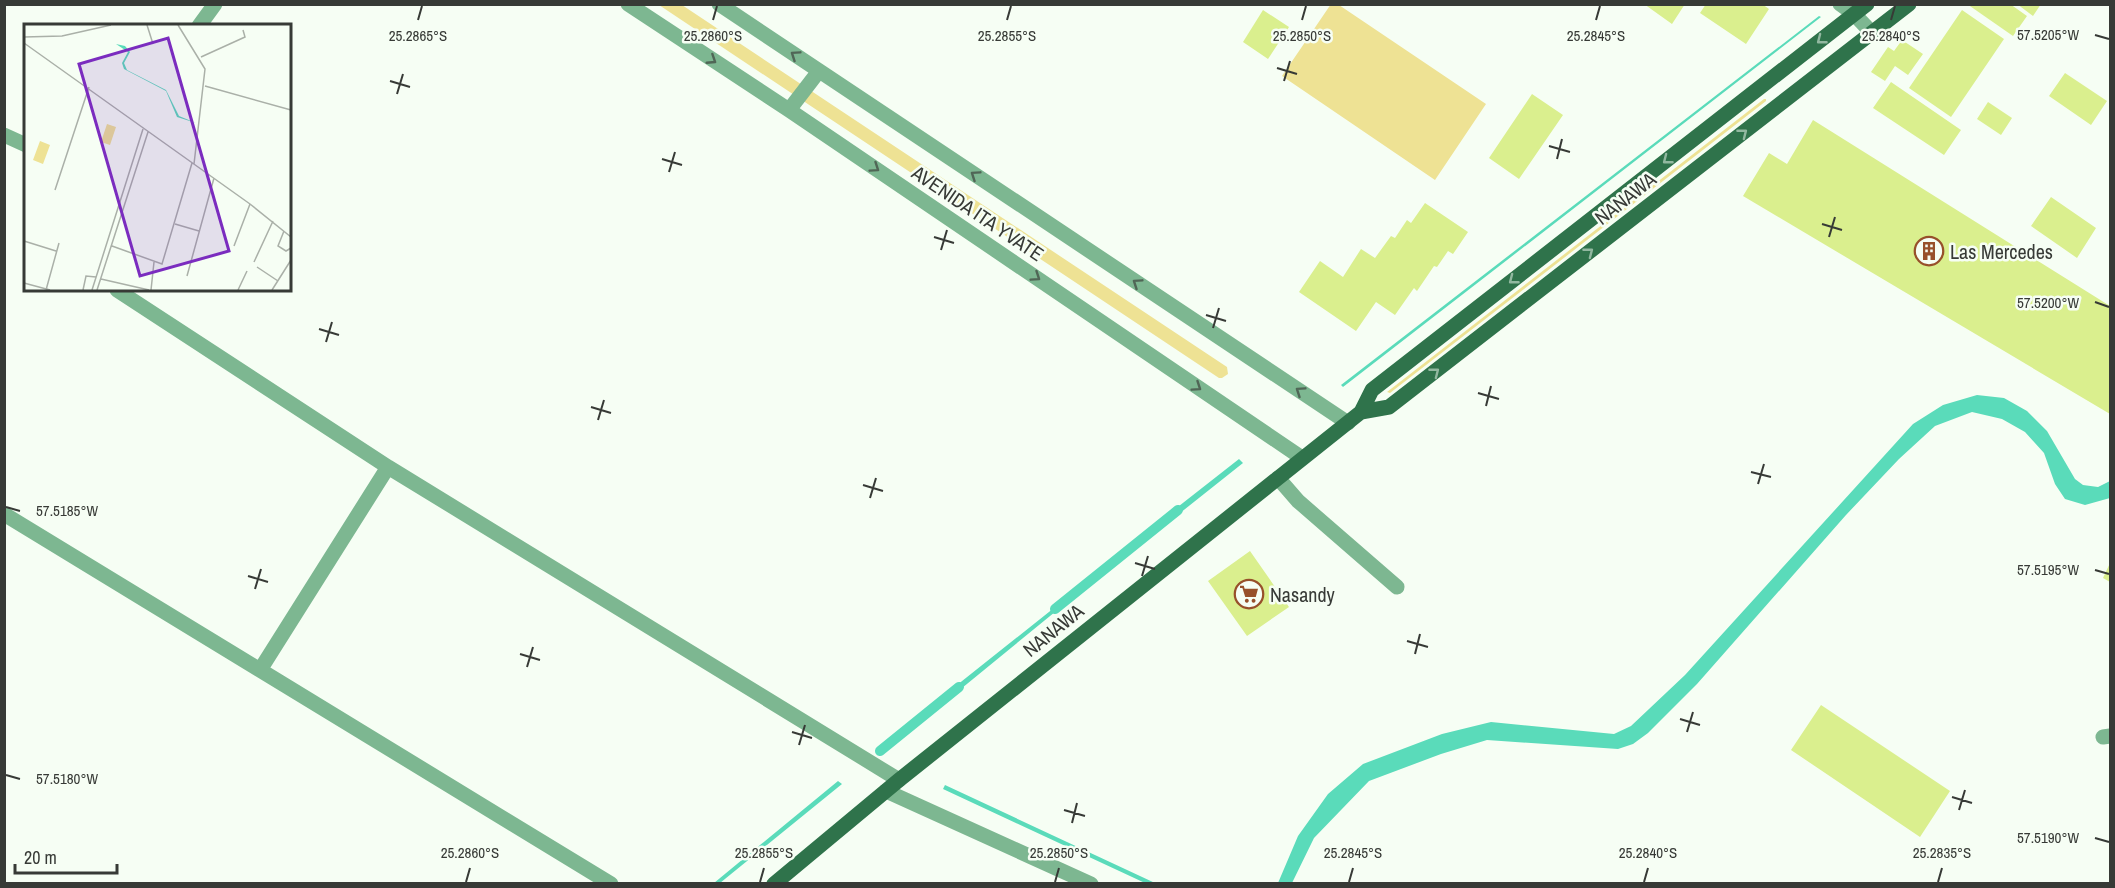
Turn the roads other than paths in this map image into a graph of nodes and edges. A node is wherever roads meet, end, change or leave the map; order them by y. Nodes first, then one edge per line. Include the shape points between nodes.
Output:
1 (215, 4) edge
2 (628, 4) edge
3 (719, 4) edge
4 (1840, 4) edge
5 (1867, 4) edge
6 (1909, 4) edge
7 (1854, 14) junction
8 (200, 24) edge
9 (1872, 33) junction
10 (819, 71) junction
11 (789, 110) junction
12 (4, 135) edge
13 (24, 143) edge
14 (119, 291) edge
15 (1361, 412) junction
16 (1348, 423) junction
17 (1302, 458) junction
18 (388, 467) junction
19 (1278, 478) junction
20 (4, 514) edge
21 (1397, 587) dead end
22 (260, 670) junction
23 (899, 780) junction
24 (886, 791) junction
25 (611, 884) edge
26 (774, 884) edge
27 (1091, 884) edge

1 - 8 street
2 -> 11 street, AVENIDA ITA YVATE
10 -> 3 street, AVENIDA ITA YVATE
4 - 7 street
5 - 7 main road, NANAWA
6 - 9 main road, NANAWA
7 - 9 street
7 -> 15 main road, NANAWA via 1372,390
15 -> 9 main road, NANAWA via 1389,407
10 - 11 street
16 -> 10 street, AVENIDA ITA YVATE
11 -> 17 street, AVENIDA ITA YVATE
12 - 13 street
14 - 18 street
15 - 16 main road, NANAWA
16 - 17 main road, NANAWA
17 - 19 main road, NANAWA
18 - 22 street
18 - 23 street
19 - 21 street via 1298,501
19 - 23 main road, NANAWA
20 - 22 street
22 - 25 street
23 - 24 main road, NANAWA
24 - 26 main road, NANAWA
24 - 27 street

